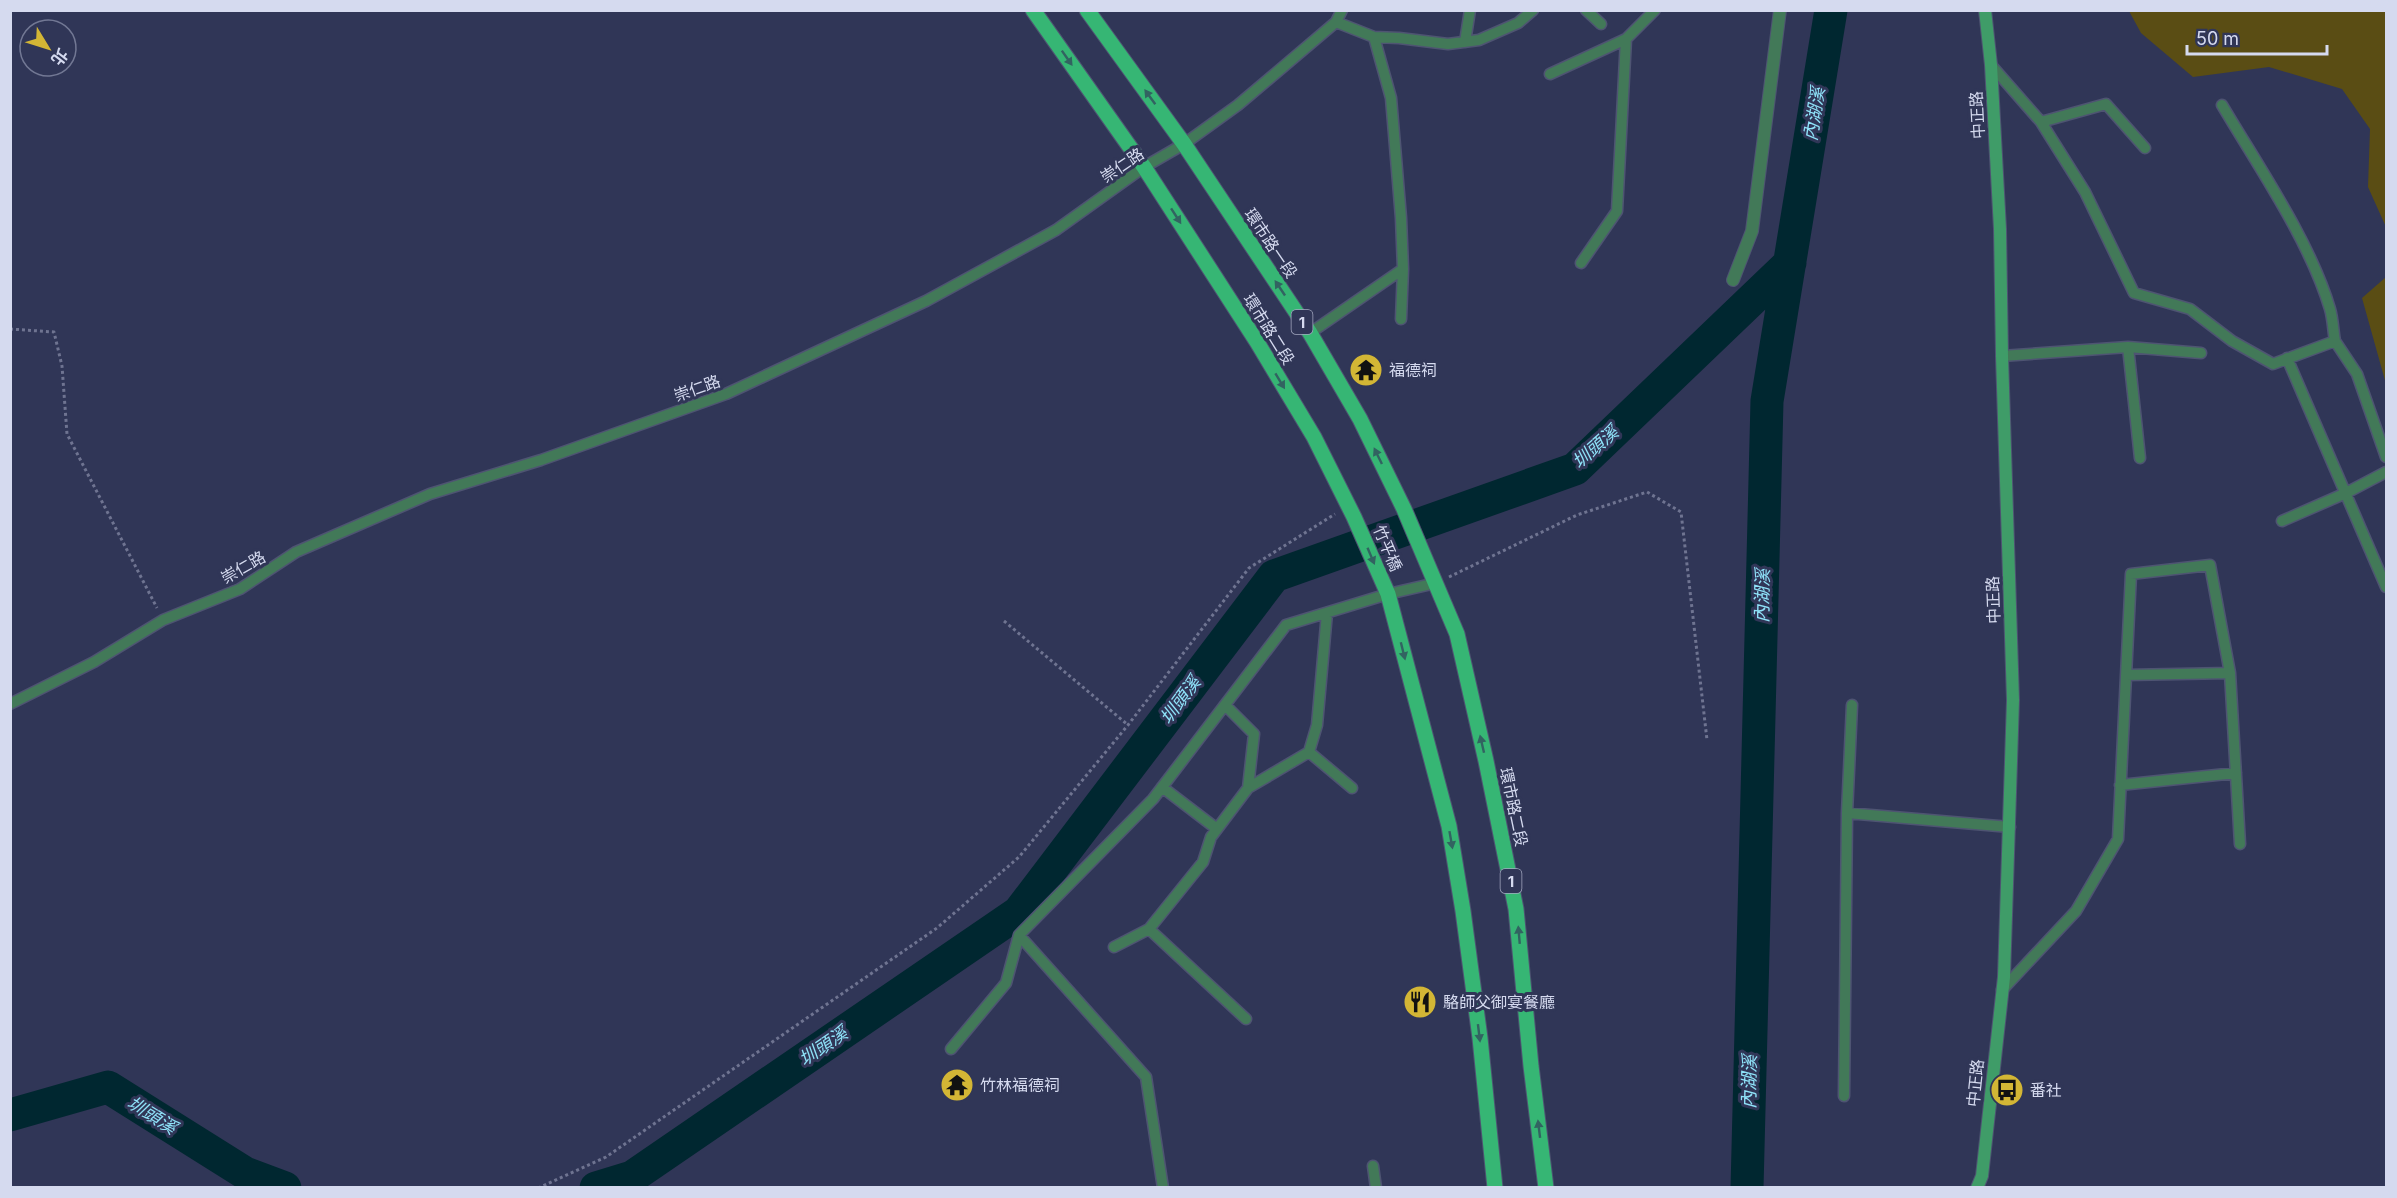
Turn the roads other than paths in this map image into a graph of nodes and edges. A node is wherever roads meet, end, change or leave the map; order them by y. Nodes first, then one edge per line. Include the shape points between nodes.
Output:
1 (1033, 10) edge
2 (1087, 10) edge
3 (1342, 10) edge
4 (1470, 10) edge
5 (1533, 10) edge
6 (1586, 10) edge
7 (1655, 10) edge
8 (1780, 10) edge
9 (1984, 10) edge
10 (1336, 22) junction
11 (1601, 24) dead end
12 (1374, 37) junction
13 (1626, 39) junction
14 (1465, 42) junction
15 (1991, 65) junction
16 (1550, 74) dead end
17 (2222, 105) dead end
18 (2041, 122) junction
19 (1184, 144) junction
20 (2145, 148) dead end
21 (1144, 167) junction
22 (1581, 263) dead end
23 (1403, 269) junction
24 (1733, 280) dead end
25 (1401, 320) dead end
26 (1310, 333) junction
27 (2335, 341) junction
28 (2128, 347) junction
29 (2200, 353) dead end
30 (2002, 356) junction
31 (2287, 358) junction
32 (2386, 457) edge
33 (2140, 458) dead end
34 (2386, 472) edge
35 (2346, 493) junction
36 (1404, 509) joint
37 (1352, 511) joint
38 (2282, 521) dead end
39 (1436, 583) junction
40 (2386, 587) edge
41 (1388, 594) junction
42 (1327, 613) junction
43 (2230, 673) junction
44 (2126, 675) junction
45 (10, 704) edge
46 (1225, 705) junction
47 (1852, 705) dead end
48 (1309, 752) junction
49 (2236, 773) junction
50 (2120, 785) junction
51 (1162, 787) junction
52 (1352, 788) dead end
53 (1248, 789) junction
54 (1847, 813) junction
55 (2010, 826) junction
56 (1217, 829) junction
57 (2240, 844) dead end
58 (1149, 930) junction
59 (1019, 935) junction
60 (1114, 947) dead end
61 (2002, 990) junction
62 (1246, 1019) dead end
63 (951, 1049) dead end
64 (1844, 1096) dead end
65 (1373, 1166) dead end
66 (1163, 1188) edge
67 (1376, 1188) edge
68 (1495, 1188) edge
69 (1546, 1188) edge
70 (1977, 1188) edge

1 -> 21 main road
19 -> 2 main road, 環市路一段 / 1
3 - 10 lane, 崇仁路
4 - 14 lane
5 - 14 lane via 1518,23
6 - 11 lane
7 - 13 lane
8 - 24 street via 1752,231
9 - 15 main road, 中正路
10 - 12 lane
10 - 19 lane, 崇仁路 via 1238,105
12 - 14 lane
12 - 23 lane via 1391,98
13 - 16 lane
13 - 22 lane via 1617,211
15 - 18 lane
15 - 30 main road, 中正路
17 - 27 lane via 2312,264 2330,309
18 - 20 lane via 2106,104
18 - 31 lane via 2085,192 2134,293 2190,309 2232,341 2272,364
19 - 21 lane, 崇仁路
26 -> 19 main road, 環市路一段 / 1
21 -> 37 main road, 環市路二段 via 1314,437
21 - 45 lane, 崇仁路 via 1056,230 946,290 737,389 541,460 430,494 296,552 240,590 163,620 94,662
23 - 25 lane
23 - 26 lane
36 -> 26 main road, 環市路一段 / 1 via 1360,419
27 - 31 lane
27 - 32 lane via 2356,374
28 - 29 lane
28 - 30 lane
28 - 33 lane
30 - 55 main road, 中正路 via 2013,700
31 - 35 lane
34 - 35 lane
35 - 38 lane
35 - 40 lane
36 - 39 main road, 竹平橋 / 1
37 -> 41 main road, 竹平橋
39 - 41 lane
69 -> 39 main road, 環市路二段 / 1 via 1516,909 1457,634
41 - 42 lane
41 -> 68 main road via 1449,826 1480,1038
42 - 46 lane via 1286,625
42 - 48 lane via 1317,724
43 - 44 lane
43 - 44 lane via 2210,565 2131,574
43 - 49 lane
44 - 50 lane
46 - 51 lane
46 - 53 lane via 1254,734
47 - 54 lane
48 - 52 lane
48 - 53 lane
49 - 50 lane
49 - 57 lane
50 - 61 lane via 2118,839 2076,911
51 - 56 lane
51 - 59 lane
53 - 56 lane
54 - 55 lane
54 - 64 lane
55 - 61 main road, 中正路
56 - 58 lane via 1203,862
58 - 60 lane
58 - 62 lane
59 - 63 lane via 1006,983
59 - 66 lane via 1146,1077
61 - 70 main road, 中正路 via 1982,1176
65 - 67 lane

